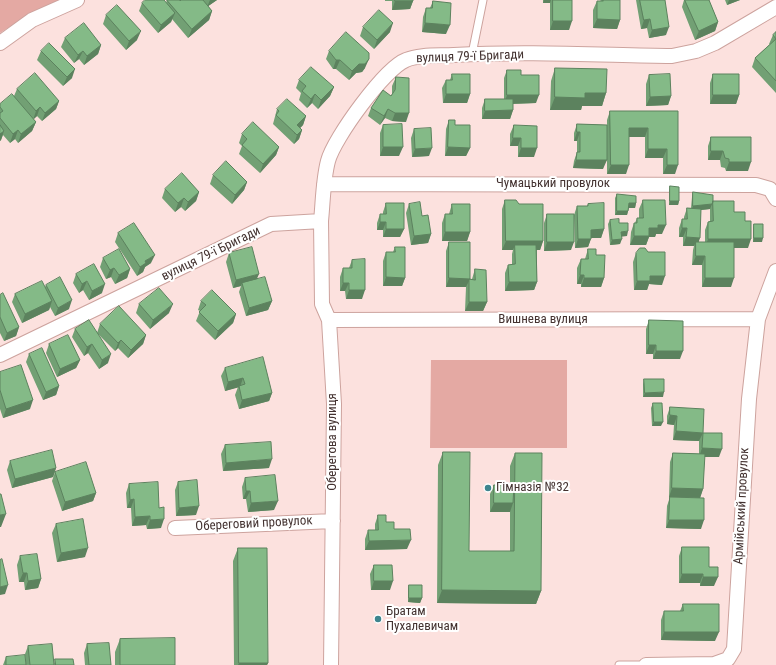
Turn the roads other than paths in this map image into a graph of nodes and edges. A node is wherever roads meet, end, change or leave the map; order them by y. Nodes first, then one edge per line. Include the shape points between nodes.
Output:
1 (77, 0) edge
2 (484, 0) edge
3 (776, 7) edge
4 (0, 43) edge
5 (472, 54) junction
6 (324, 184) junction
7 (776, 199) edge
8 (321, 221) junction
9 (776, 271) edge
10 (758, 319) junction
11 (329, 320) junction
12 (0, 355) edge
13 (333, 521) junction
14 (175, 528) dead end
15 (331, 665) edge
16 (619, 665) edge
17 (646, 665) edge

1 - 4 street via 32,20
2 - 5 lane
3 - 5 street, вулиця 79-ї Бригади via 715,43 696,51 672,56
5 - 6 street, вулиця 79-ї Бригади via 416,57 396,65 366,100 335,143 328,161
6 - 7 street, Чумацький провулок via 756,185 770,189
6 - 8 street, вулиця 79-ї Бригади
8 - 11 street, Оберегова вулиця via 322,304
8 - 12 street, вулиця 79-ї Бригади via 271,224
9 - 10 street, Армійський провулок
10 - 11 street, Вишнева вулиця
10 - 17 street, Армійський провулок via 748,399 734,649 728,659 714,664
11 - 13 street, Оберегова вулиця via 334,404
13 - 14 street, Обереговий провулок
13 - 15 street, Оберегова вулиця
16 - 17 lane

